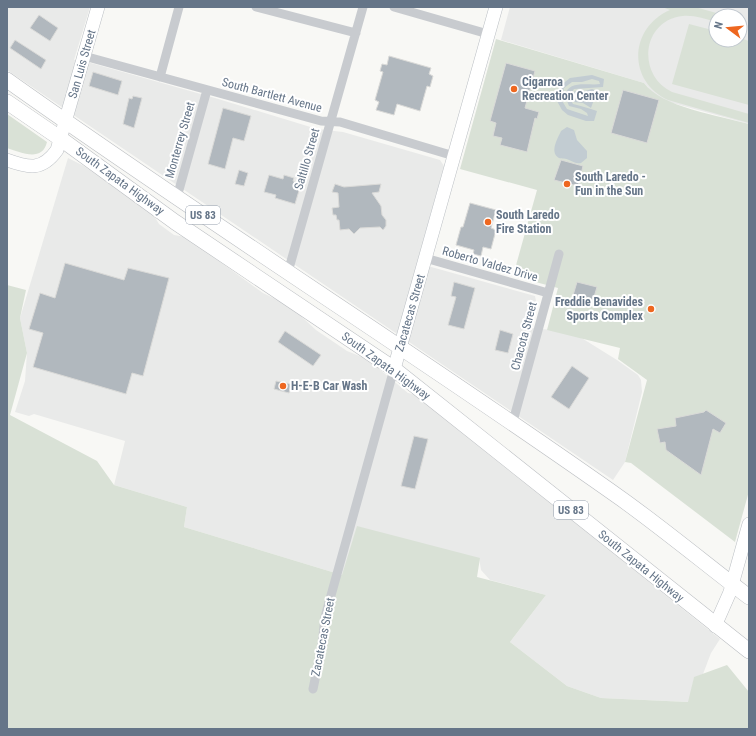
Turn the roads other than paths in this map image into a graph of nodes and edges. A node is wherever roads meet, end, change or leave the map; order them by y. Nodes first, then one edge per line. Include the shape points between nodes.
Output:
1 (98, 7) edge
2 (179, 7) edge
3 (256, 7) edge
4 (363, 7) edge
5 (394, 7) edge
6 (496, 7) edge
7 (356, 33) junction
8 (488, 34) junction
9 (84, 56) junction
10 (160, 78) junction
11 (7, 80) edge
12 (207, 90) junction
13 (7, 102) edge
14 (66, 122) junction
15 (330, 122) junction
16 (61, 139) junction
17 (454, 156) junction
18 (7, 160) edge
19 (177, 197) junction
20 (559, 254) dead end
21 (426, 258) junction
22 (288, 272) junction
23 (548, 293) junction
24 (400, 348) junction
25 (394, 369) junction
26 (512, 425) junction
27 (749, 524) edge
28 (732, 584) junction
29 (749, 597) edge
30 (716, 626) junction
31 (749, 651) edge
32 (313, 689) dead end

1 - 9 street, San Luis Street
2 - 10 street
3 - 7 street
4 - 7 street, Saltillo Street
5 - 8 street
6 - 8 street, Zacatecas Street
7 - 15 street, Saltillo Street
8 - 17 street, Zacatecas Street
9 - 10 street, South Bartlett Avenue
9 - 14 street, San Luis Street
10 - 12 street, South Bartlett Avenue
11 - 14 main road, South Zapata Highway / US 83
12 - 15 street, South Bartlett Avenue via 321,122
12 - 19 street, Monterrey Street
13 - 16 main road, South Zapata Highway / US 83
14 - 16 street, San Luis Street
14 - 19 main road, South Zapata Highway / US 83
15 - 17 street, South Bartlett Avenue via 340,122
15 - 22 street, Saltillo Street
16 - 18 street, San Luis Street via 52,157 40,165 25,166
16 - 25 main road, South Zapata Highway / US 83 via 170,218
17 - 21 street, Zacatecas Street
19 - 22 main road, South Zapata Highway / US 83
20 - 23 street, Chacota Street
21 - 23 street, Roberto Valdez Drive
21 - 24 street, Zacatecas Street
22 - 24 main road, South Zapata Highway / US 83
23 - 26 street, Chacota Street
24 - 25 street, Zacatecas Street
24 - 26 main road, South Zapata Highway / US 83
25 - 30 main road, South Zapata Highway / US 83
25 - 32 street, Zacatecas Street via 325,617
26 - 28 main road, South Zapata Highway / US 83 via 625,502
27 - 28 street
28 - 29 main road, South Zapata Highway / US 83
28 - 30 street
30 - 31 main road, South Zapata Highway / US 83

